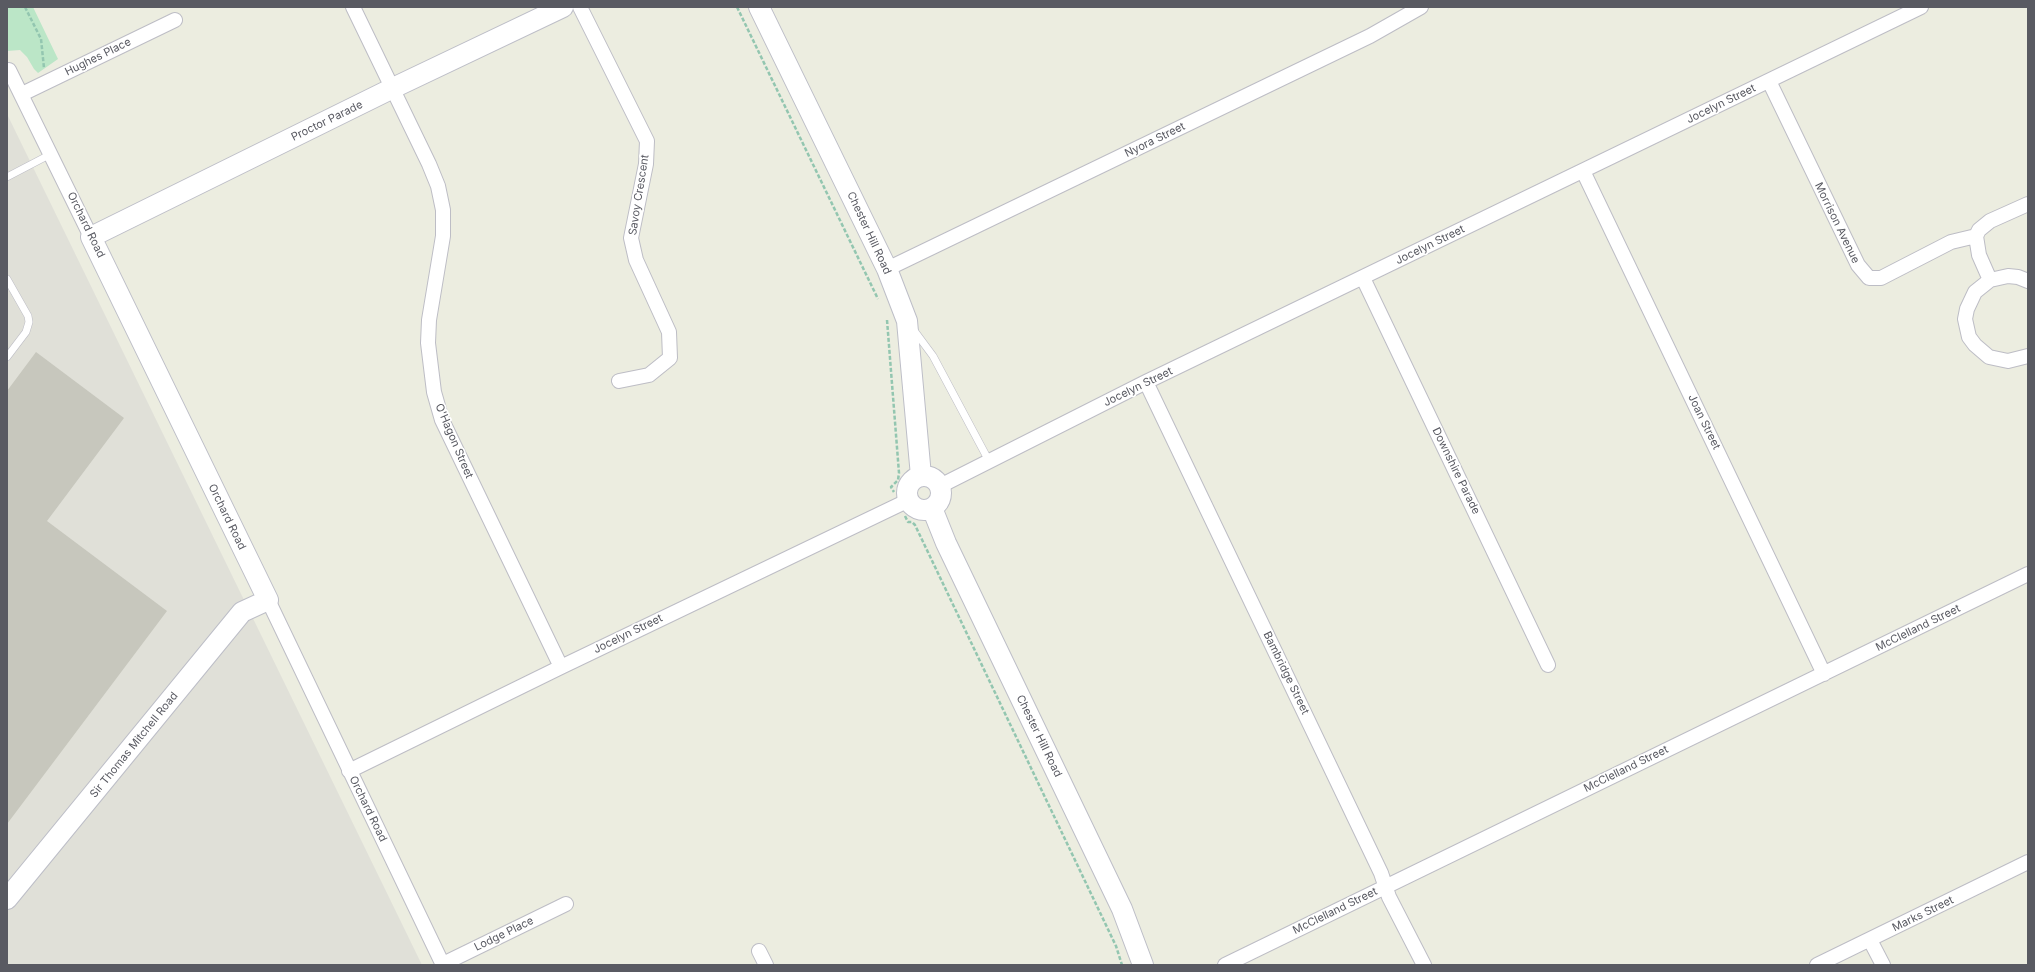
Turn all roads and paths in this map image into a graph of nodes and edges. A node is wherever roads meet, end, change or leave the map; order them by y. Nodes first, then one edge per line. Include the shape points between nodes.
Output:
1 (25, 7) edge
2 (353, 7) edge
3 (563, 7) edge
4 (580, 7) edge
5 (737, 7) edge
6 (759, 7) edge
7 (1421, 7) edge
8 (1920, 7) edge
9 (175, 20) dead end
10 (9, 70) dead end
11 (1769, 81) junction
12 (45, 82) junction
13 (393, 88) junction
14 (22, 94) junction
15 (51, 154) junction
16 (1583, 171) junction
17 (7, 177) edge
18 (2028, 204) edge
19 (91, 236) junction
20 (1976, 236) junction
21 (887, 269) junction
22 (1363, 278) junction
23 (7, 279) edge
24 (1990, 280) junction
25 (2028, 281) edge
26 (881, 305) dead end
27 (886, 317) dead end
28 (907, 321) junction
29 (2028, 356) edge
30 (7, 358) edge
31 (619, 381) dead end
32 (1146, 382) junction
33 (989, 461) junction
34 (921, 476) junction
35 (940, 486) junction
36 (891, 487) dead end
37 (909, 500) junction
38 (932, 508) junction
39 (908, 522) dead end
40 (2028, 574) edge
41 (268, 600) junction
42 (1548, 664) dead end
43 (560, 667) junction
44 (1824, 674) junction
45 (349, 771) junction
46 (2028, 862) edge
47 (1386, 886) junction
48 (7, 899) edge
49 (566, 904) dead end
50 (1870, 940) junction
51 (759, 951) dead end
52 (443, 965) edge
53 (766, 965) edge
54 (1122, 965) edge
55 (1143, 965) edge
56 (1225, 965) edge
57 (1424, 965) edge
58 (1817, 965) edge
59 (1883, 965) edge

1 - 12 path via 41,39
2 - 13 street, O'Hagon Street
3 - 13 street, Proctor Parade
4 - 31 street, Savoy Crescent via 647,142 646,164 631,238 636,260 669,332 670,358 649,375
5 - 26 path
6 - 21 street, Chester Hill Road
7 - 21 street, Nyora Street via 1370,36
8 - 11 street, Jocelyn Street
9 - 12 street, Hughes Place
10 - 14 street, Orchard Road
11 - 16 street, Jocelyn Street
11 - 20 street, Morrison Avenue via 1858,265 1869,278 1881,278 1951,242
12 - 14 street, Hughes Place
13 - 19 street, Proctor Parade
13 - 43 street, O'Hagon Street via 429,164 438,186 443,210 444,236 429,320 429,356 434,392 442,420
14 - 15 street, Orchard Road
15 - 17 lane
15 - 19 street, Orchard Road
16 - 22 street, Jocelyn Street
16 - 44 street, Joan Street
18 - 20 street via 1990,221
19 - 41 street, Orchard Road
20 - 24 street via 1979,255
21 - 28 street, Chester Hill Road
22 - 32 street, Jocelyn Street
22 - 42 street, Downshire Parade
23 - 30 lane via 29,322 26,332
24 - 25 street via 2008,276
24 - 29 street via 1975,292 1967,309 1966,319 1970,337 1981,352 1998,360 2017,360
27 - 36 path via 899,473 898,480
28 - 33 lane via 933,356
28 - 34 street, Chester Hill Road
32 - 33 street, Jocelyn Street
32 - 47 street, Bambridge Street
33 - 35 street, Jocelyn Street
34 - 35 street via 932,478
34 - 37 street via 909,485
35 - 38 street via 940,500
37 - 38 street via 919,509
37 - 43 street, Jocelyn Street
38 - 55 street, Chester Hill Road via 946,543 1122,909
39 - 54 path via 915,525 1116,946
40 - 44 street, McClelland Street
41 - 45 street, Orchard Road
41 - 48 street, Sir Thomas Mitchell Road via 242,612
43 - 45 street, Jocelyn Street
44 - 47 street, McClelland Street
45 - 52 street, Orchard Road
46 - 50 street, Marks Street
47 - 56 street, McClelland Street
47 - 57 street, Bambridge Street
49 - 52 street, Lodge Place
50 - 58 street, Marks Street
50 - 59 street
51 - 53 street

